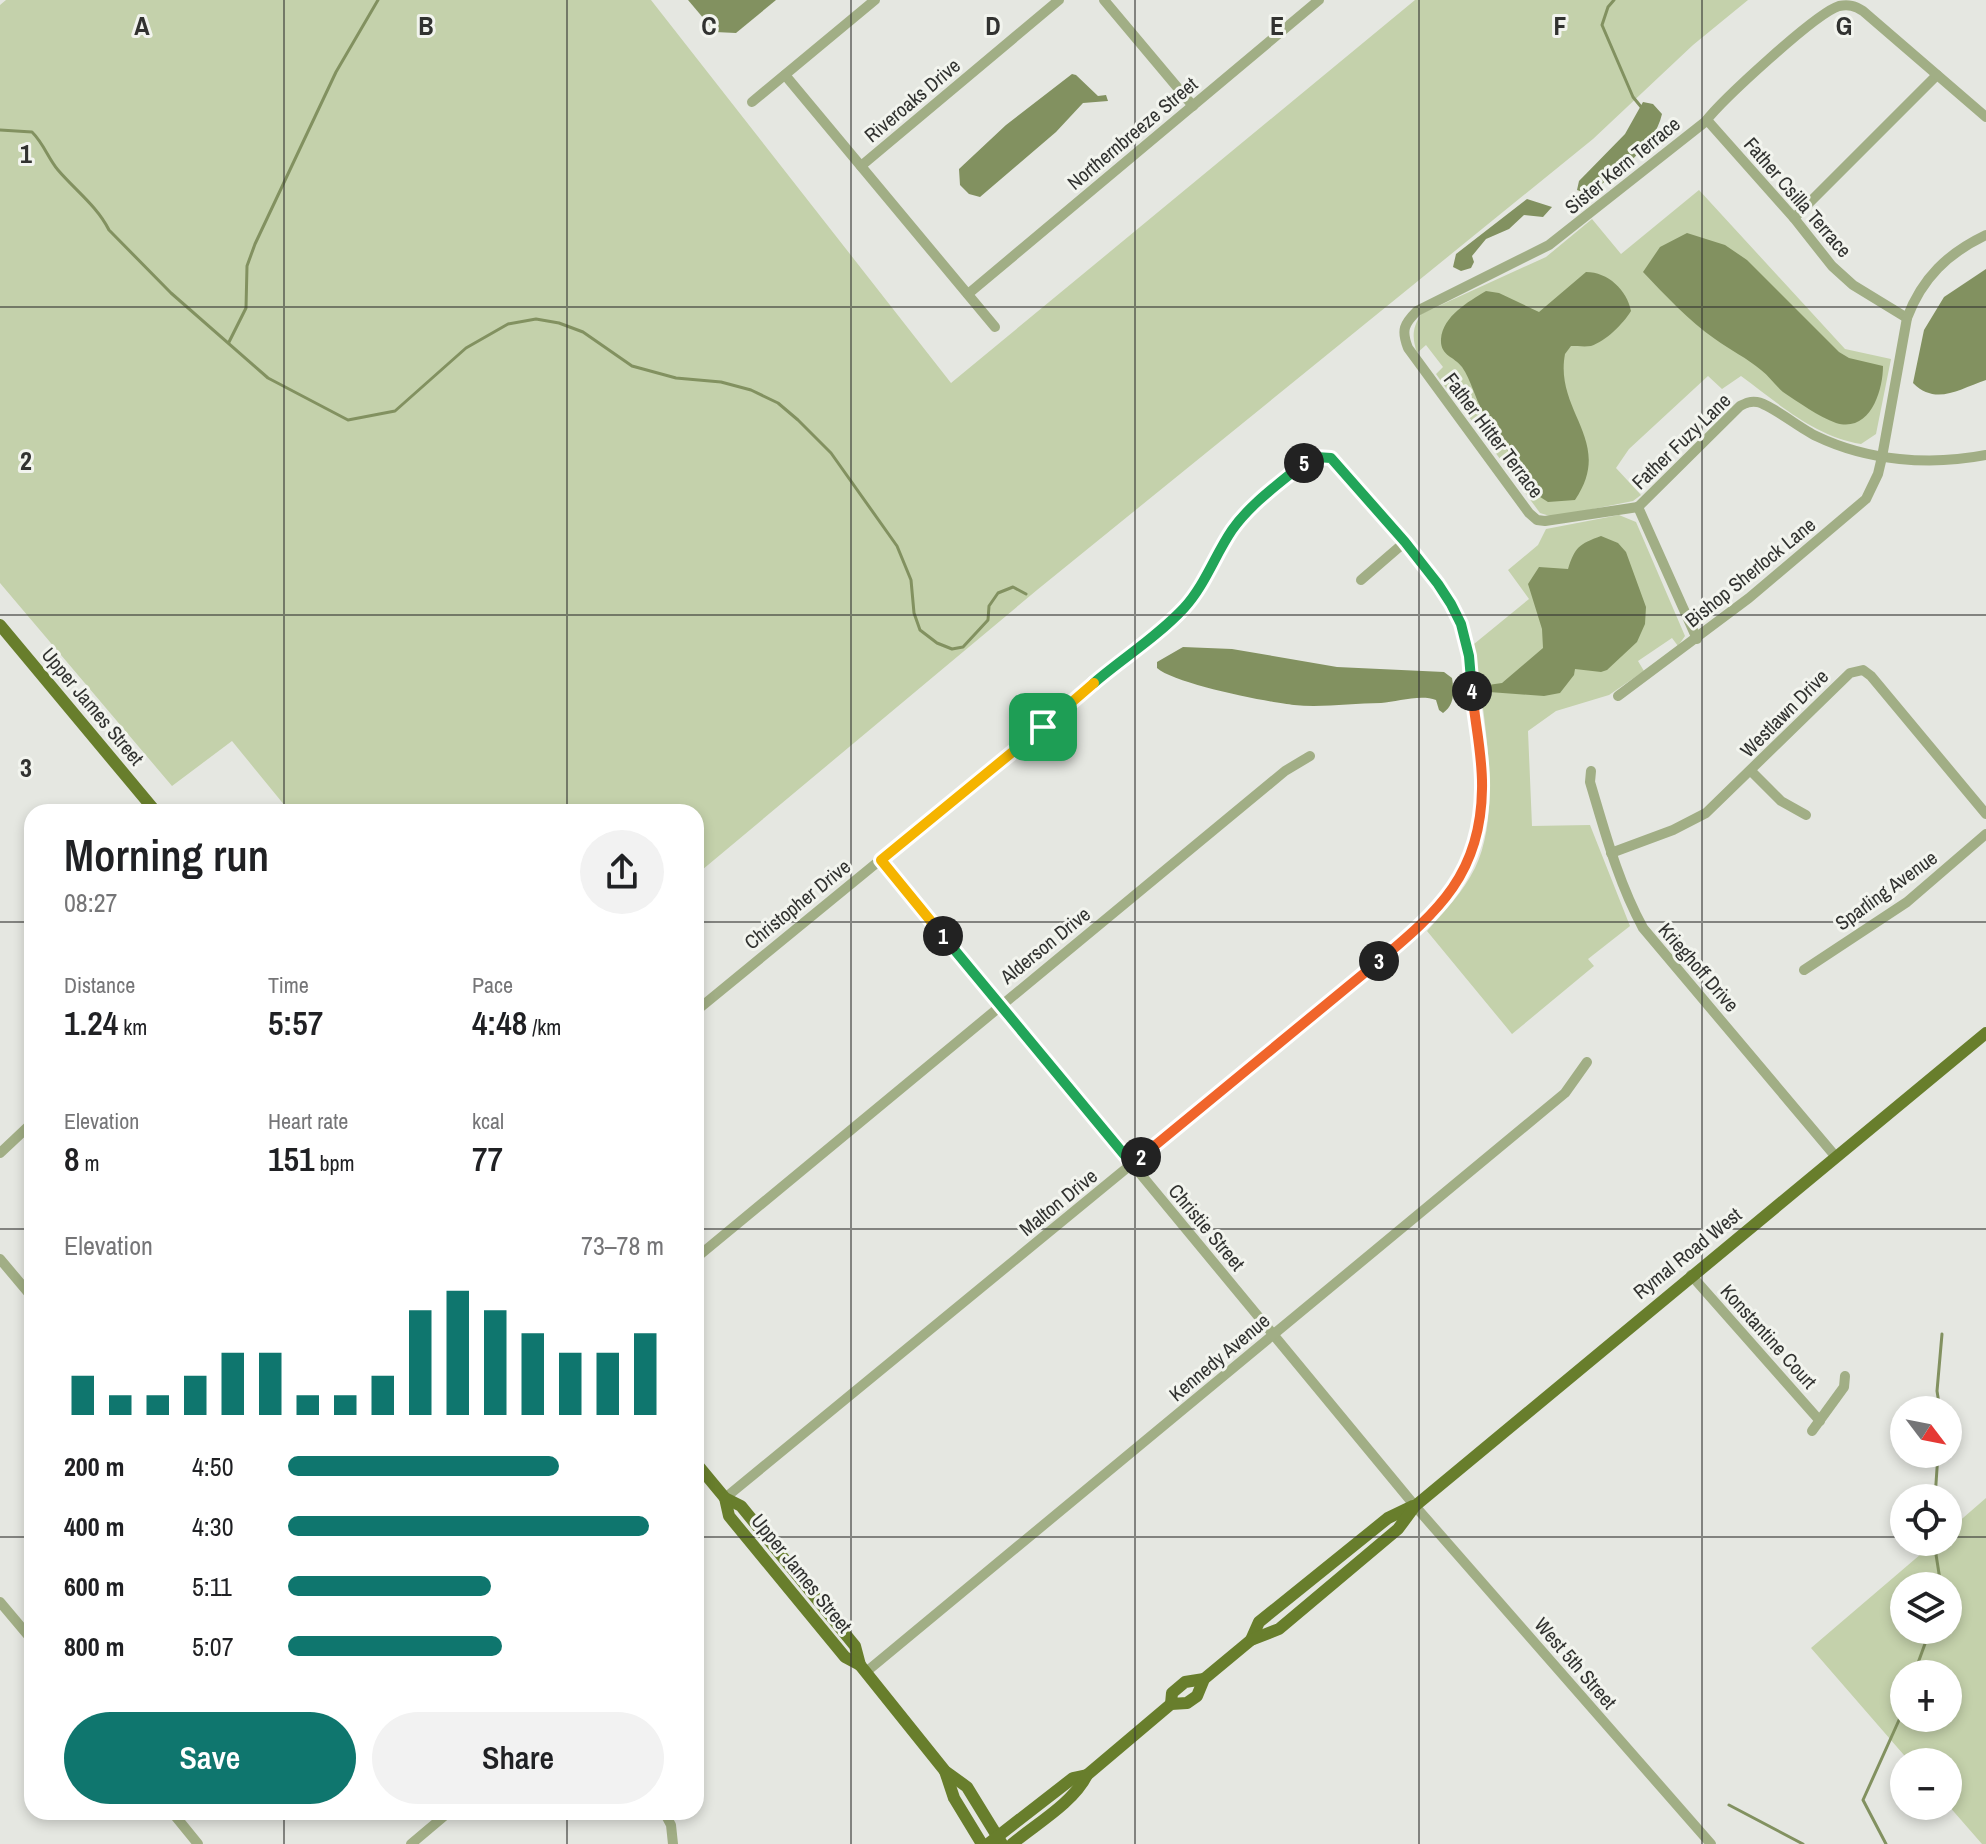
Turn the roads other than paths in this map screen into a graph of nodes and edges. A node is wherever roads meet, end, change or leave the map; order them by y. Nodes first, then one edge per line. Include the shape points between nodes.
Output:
1 (875, 0) edge
2 (1059, 0) edge
3 (1104, 0) edge
4 (1319, 0) edge
5 (785, 75) junction
6 (1937, 75) junction
7 (752, 102) dead end
8 (1193, 106) junction
9 (1986, 117) edge
10 (1707, 120) junction
11 (861, 166) junction
12 (1794, 218) junction
13 (1986, 235) edge
14 (968, 294) junction
15 (1907, 318) junction
16 (1406, 322) joint
17 (995, 327) dead end
18 (1986, 455) edge
19 (1882, 457) junction
20 (1638, 507) junction
21 (1405, 542) junction
22 (1361, 580) dead end
23 (0, 625) edge
24 (1697, 639) junction
25 (1618, 696) dead end
26 (1310, 756) dead end
27 (1591, 771) dead end
28 (1751, 771) junction
29 (149, 804) edge
30 (1986, 814) edge
31 (1806, 815) dead end
32 (1986, 834) edge
33 (1611, 853) junction
34 (1470, 857) joint
35 (881, 860) junction
36 (1804, 970) dead end
37 (704, 1004) edge
38 (1000, 1006) junction
39 (1986, 1033) edge
40 (1587, 1062) dead end
41 (24, 1130) edge
42 (0, 1153) edge
43 (1836, 1157) junction
44 (1132, 1164) junction
45 (704, 1251) edge
46 (0, 1259) edge
47 (1691, 1275) junction
48 (24, 1288) edge
49 (1273, 1335) junction
50 (1845, 1376) dead end
51 (1820, 1421) junction
52 (1812, 1431) dead end
53 (704, 1473) edge
54 (725, 1498) junction
55 (1415, 1506) junction
56 (0, 1602) edge
57 (24, 1630) edge
58 (863, 1669) junction
59 (1087, 1775) junction
60 (178, 1820) edge
61 (440, 1820) edge
62 (668, 1820) edge
63 (992, 1842) edge
64 (198, 1844) edge
65 (411, 1844) edge
66 (673, 1844) edge
67 (1012, 1844) edge
68 (1711, 1844) edge

1 - 5 street
2 - 11 street, Riveroaks Drive
3 - 8 street
4 - 8 street, Northernbreeze Street
5 - 7 street
5 - 11 street
6 - 9 street
6 - 10 street, Sister Kern Terrace via 1863,11 1839,6
6 - 12 street
8 - 14 street, Northernbreeze Street
10 - 12 street, Father Csilla Terrace
10 - 16 street, Sister Kern Terrace via 1549,245 1417,311
11 - 14 street
12 - 15 street, Father Csilla Terrace via 1853,285
13 - 15 street, Bishop Sherlock Lane via 1929,275
14 - 17 street
15 - 19 street, Bishop Sherlock Lane
16 - 20 street, Father Hitter Terrace via 1402,334 1408,348 1537,520
18 - 19 street via 1934,462
19 - 20 street, Father Fuzy Lane via 1818,437 1763,403 1749,401
19 - 24 street, Bishop Sherlock Lane via 1866,499
20 - 24 street
21 - 22 street
21 - 34 street, Christopher Drive via 1451,604 1469,656 1483,787
21 - 35 street, Christopher Drive via 1331,458 1305,462 1235,526 1205,579 1175,616
23 - 29 main road, Upper James Street
24 - 25 street, Bishop Sherlock Lane
26 - 38 street, Alderson Drive via 1285,771
27 - 33 street, Krieghoff Drive
28 - 30 street, Westlawn Drive via 1850,673 1863,670
28 - 31 street via 1781,801
28 - 33 street, Westlawn Drive via 1706,813
32 - 36 street, Sparling Avenue via 1907,902
33 - 43 street, Krieghoff Drive via 1643,928
34 - 44 street, Malton Drive via 1424,924
35 - 37 street, Christopher Drive
35 - 38 street, Christie Street
38 - 44 street, Christie Street
38 - 45 street, Alderson Drive
39 - 43 main road, Rymal Road West
40 - 49 street, Kennedy Avenue via 1565,1093
41 - 42 street
43 - 47 main road, Rymal Road West
44 - 49 street, Christie Street
44 - 54 street, Malton Drive
46 - 48 street
47 - 51 street, Konstantine Court
47 - 55 main road, Rymal Road West
49 - 55 street, Christie Street
49 - 58 street, Kennedy Avenue
50 - 51 street via 1844,1387
51 - 52 street
53 - 54 main road, Upper James Street
54 - 58 main road, Upper James Street via 729,1516 845,1657
55 - 59 main road, Rymal Road West via 1388,1518 1259,1622 1251,1640 1204,1679 1197,1696 1171,1704
55 - 68 street, West 5th Street
56 - 57 street
58 - 63 main road, Upper James Street via 945,1771 967,1787
59 - 63 main road via 1073,1778
59 - 67 main road via 1082,1786
60 - 64 street
61 - 65 street
62 - 66 street

